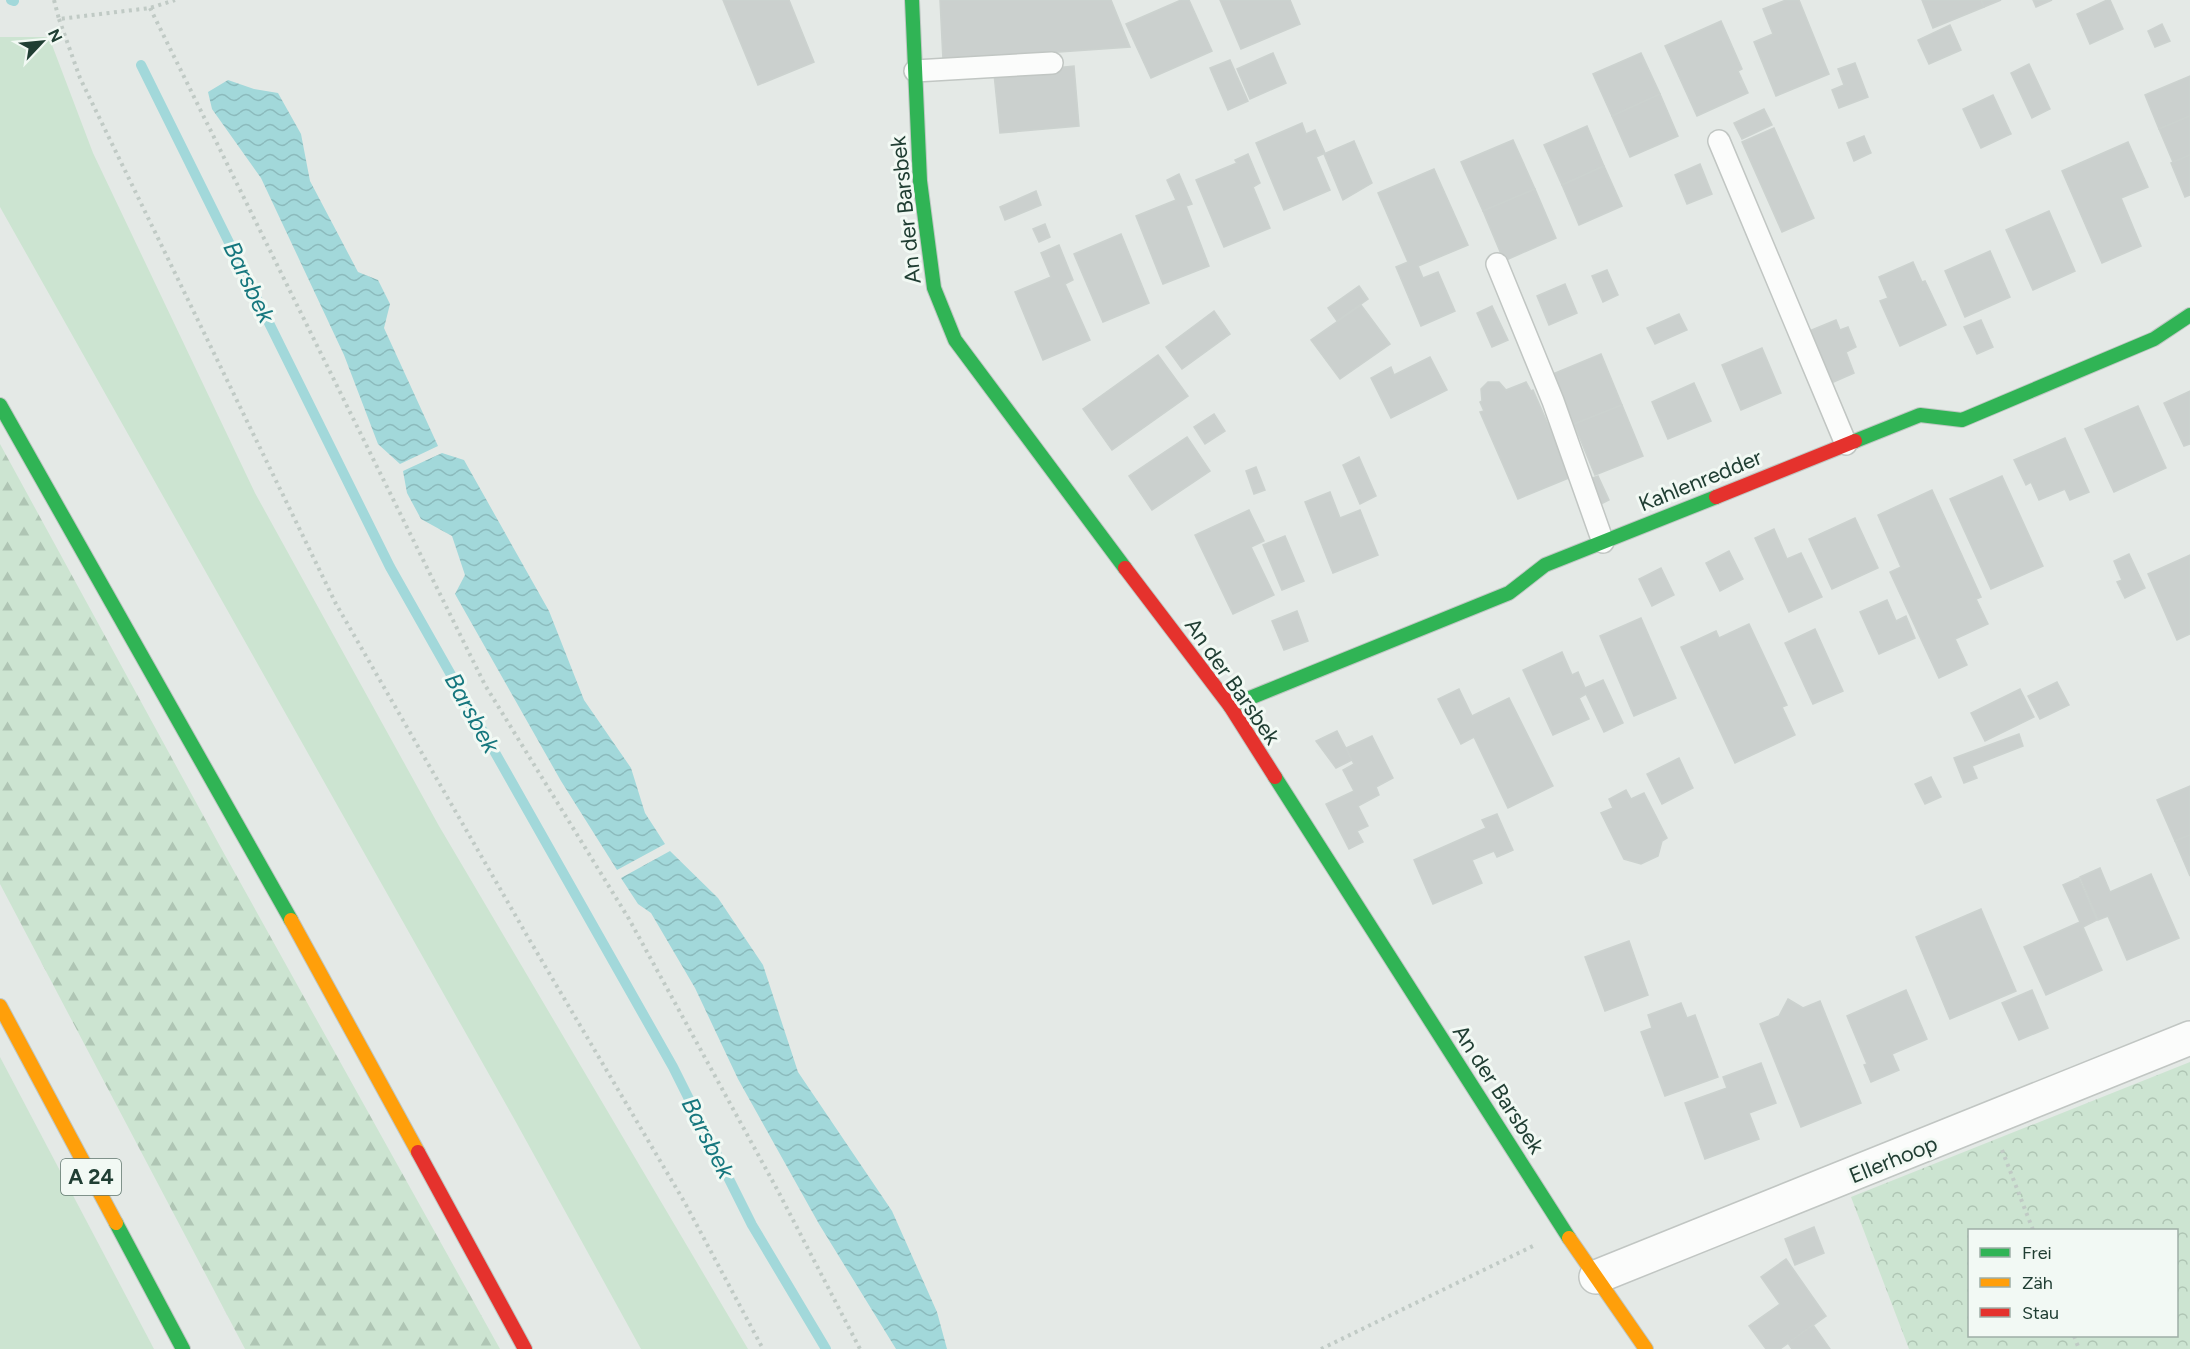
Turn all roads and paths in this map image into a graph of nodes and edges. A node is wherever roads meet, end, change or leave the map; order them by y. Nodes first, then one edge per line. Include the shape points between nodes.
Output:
1 (54, 0) edge
2 (176, 0) edge
3 (912, 0) edge
4 (150, 8) junction
5 (59, 19) junction
6 (1052, 63) dead end
7 (915, 71) junction
8 (1719, 141) dead end
9 (1497, 264) dead end
10 (2190, 315) edge
11 (0, 405) edge
12 (1846, 444) junction
13 (1603, 542) junction
14 (1230, 706) junction
15 (0, 1006) edge
16 (2190, 1038) edge
17 (1991, 1119) junction
18 (2033, 1229) edge
19 (1564, 1231) junction
20 (1596, 1277) junction
21 (183, 1349) edge
22 (525, 1349) edge
23 (762, 1349) edge
24 (860, 1349) edge
25 (1321, 1349) edge
26 (1646, 1349) edge

1 - 5 path
2 - 4 path
3 - 7 main road, An der Barsbek
4 - 5 path
4 - 24 path via 485,685 629,919
5 - 23 path via 80,78 336,604 685,1203
6 - 7 lane
7 - 14 main road, An der Barsbek via 920,181 934,288 955,340
8 - 12 lane
9 - 13 lane
10 - 12 main road, Kahlenredder via 2154,339 1962,420 1920,415
11 - 22 main road via 246,838
12 - 13 main road, Kahlenredder
13 - 14 main road, Kahlenredder via 1545,565 1509,593
14 - 19 main road, An der Barsbek
15 - 21 main road, A 24
16 - 17 street, Ellerhoop
17 - 18 path
17 - 20 street, Ellerhoop
19 - 20 main road, An der Barsbek
19 - 25 path
20 - 26 main road, An der Barsbek

